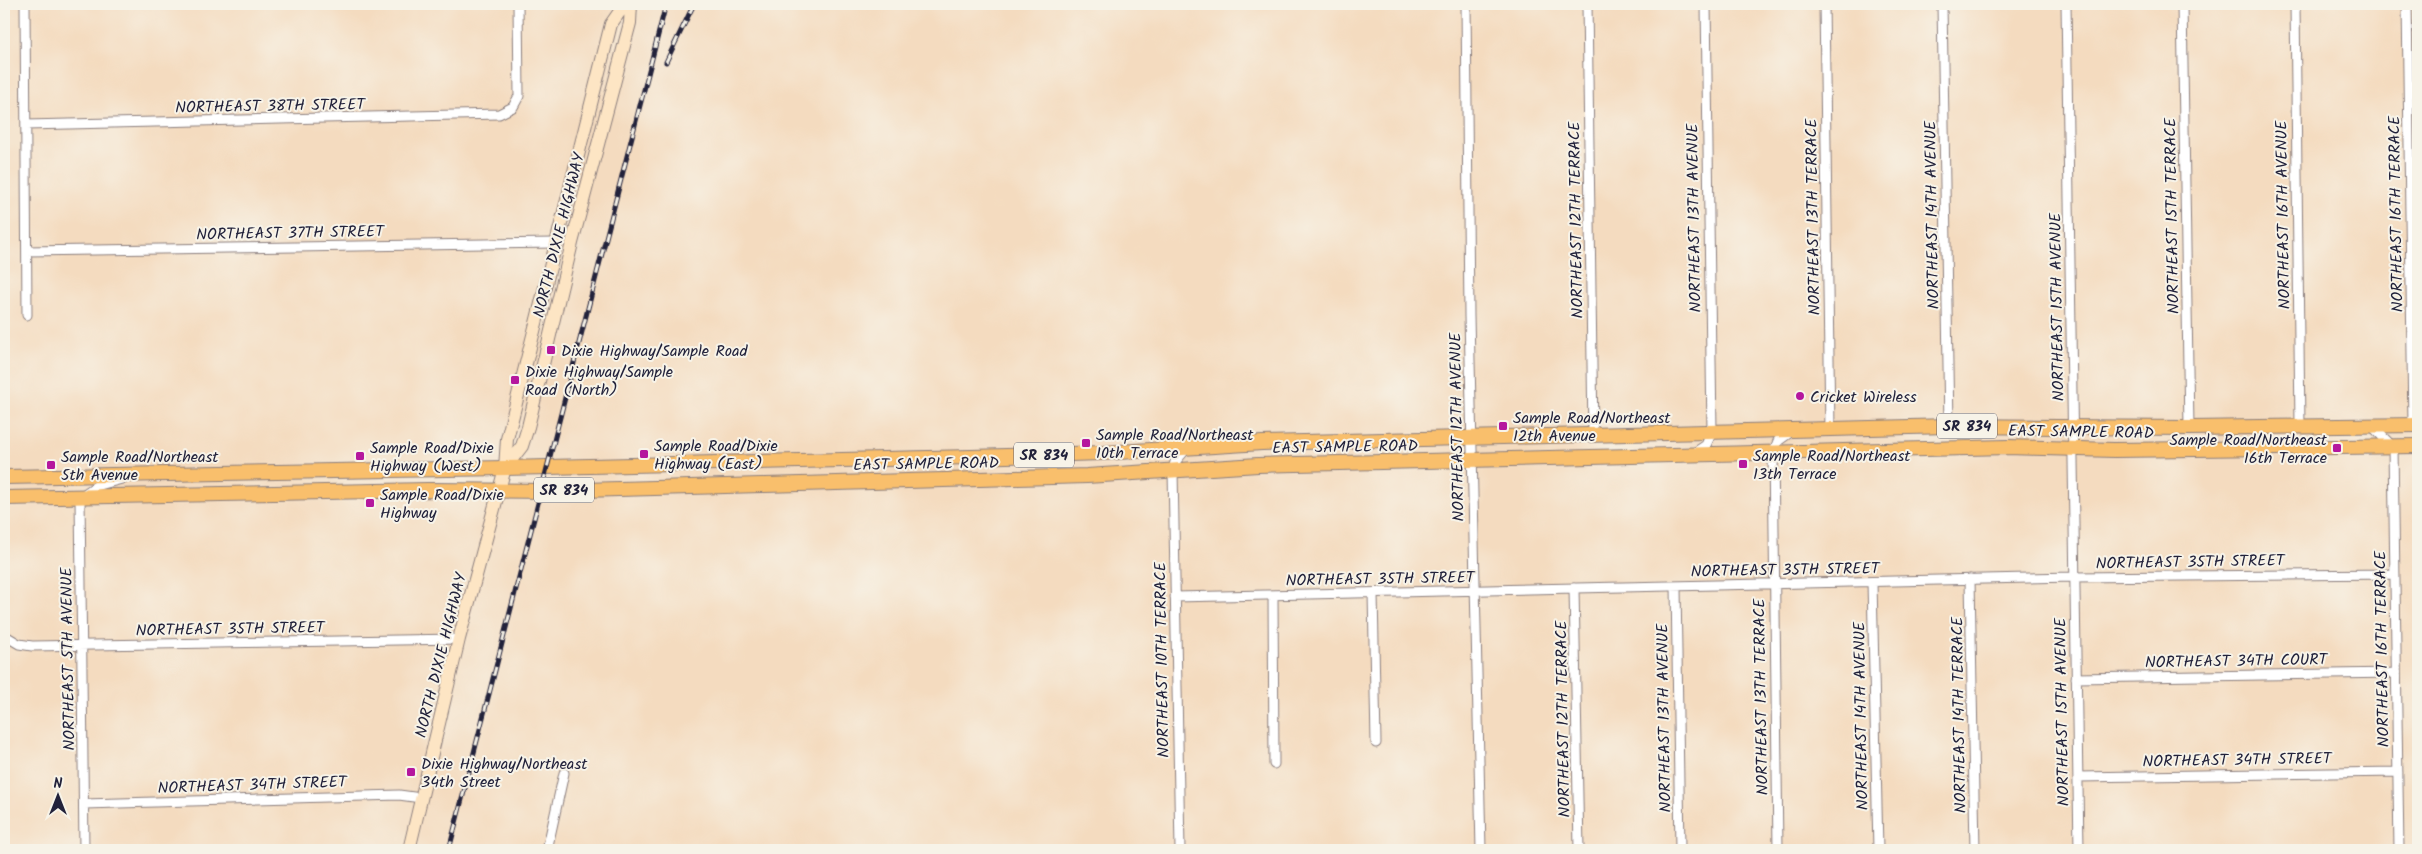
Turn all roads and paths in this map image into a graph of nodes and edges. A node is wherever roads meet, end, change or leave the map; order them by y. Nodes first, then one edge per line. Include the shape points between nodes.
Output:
1 (25, 4) edge
2 (518, 4) edge
3 (625, 4) edge
4 (632, 4) edge
5 (1466, 4) edge
6 (1587, 4) edge
7 (1706, 4) edge
8 (1824, 4) edge
9 (1942, 4) edge
10 (2066, 4) edge
11 (2182, 4) edge
12 (2294, 4) edge
13 (2407, 4) edge
14 (26, 125) junction
15 (554, 243) junction
16 (27, 251) junction
17 (27, 315) dead end
18 (2371, 425) junction
19 (2416, 425) edge
20 (1949, 426) junction
21 (2300, 426) junction
22 (2073, 427) junction
23 (2189, 428) junction
24 (1830, 430) junction
25 (1792, 431) junction
26 (1712, 432) junction
27 (1593, 435) junction
28 (1472, 438) junction
29 (1190, 446) junction
30 (2418, 446) edge
31 (2393, 447) junction
32 (1161, 448) junction
33 (2074, 448) junction
34 (1773, 453) junction
35 (1693, 454) junction
36 (828, 460) junction
37 (1472, 460) junction
38 (505, 468) junction
39 (1173, 470) junction
40 (1142, 472) junction
41 (135, 475) junction
42 (77, 476) junction
43 (4, 477) edge
44 (800, 483) junction
45 (498, 492) junction
46 (80, 497) junction
47 (4, 498) edge
48 (2395, 574) junction
49 (2074, 577) junction
50 (1970, 580) junction
51 (1872, 582) junction
52 (1773, 583) junction
53 (1676, 586) junction
54 (1574, 588) junction
55 (1474, 591) junction
56 (1373, 593) junction
57 (1273, 595) junction
58 (1175, 597) junction
59 (4, 635) edge
60 (459, 639) junction
61 (81, 646) junction
62 (2396, 673) junction
63 (2076, 678) junction
64 (1376, 743) dead end
65 (1274, 764) dead end
66 (2398, 772) junction
67 (564, 773) dead end
68 (2078, 777) junction
69 (421, 798) junction
70 (84, 804) junction
71 (84, 850) edge
72 (409, 850) edge
73 (547, 850) edge
74 (1180, 850) edge
75 (1481, 850) edge
76 (1579, 850) edge
77 (1680, 850) edge
78 (1778, 850) edge
79 (1878, 850) edge
80 (1975, 850) edge
81 (2079, 850) edge
82 (2399, 850) edge

1 - 14 street
2 - 14 street, NORTHEAST 38TH STREET via 519,96 513,107 500,114
3 - 15 main road, NORTH DIXIE HIGHWAY via 611,24
4 - 38 main road, NORTH DIXIE HIGHWAY via 630,23 528,427 522,446
5 - 28 street, NORTHEAST 12TH AVENUE
6 - 27 street, NORTHEAST 12TH TERRACE
7 - 26 street, NORTHEAST 13TH AVENUE
8 - 24 street, NORTHEAST 13TH TERRACE
9 - 20 street, NORTHEAST 14TH AVENUE
10 - 22 street, NORTHEAST 15TH AVENUE
11 - 23 street, NORTHEAST 15TH TERRACE
12 - 21 street, NORTHEAST 16TH AVENUE
13 - 19 street, NORTHEAST 16TH TERRACE
14 - 16 street
15 - 16 street, NORTHEAST 37TH STREET
15 - 38 main road, NORTH DIXIE HIGHWAY via 507,439
16 - 17 street
18 - 19 main road, EAST SAMPLE ROAD / SR 834
18 - 21 main road, EAST SAMPLE ROAD / SR 834
18 - 31 street
20 - 22 main road, EAST SAMPLE ROAD / SR 834
20 - 24 main road, EAST SAMPLE ROAD / SR 834
21 - 23 main road, EAST SAMPLE ROAD / SR 834
22 - 23 main road, EAST SAMPLE ROAD / SR 834
22 - 33 street, NORTHEAST 15TH AVENUE
24 - 25 main road, EAST SAMPLE ROAD / SR 834
25 - 26 main road, EAST SAMPLE ROAD / SR 834
25 - 34 street via 1778,441
26 - 27 main road, EAST SAMPLE ROAD / SR 834
26 - 35 street via 1706,445
27 - 28 main road, EAST SAMPLE ROAD / SR 834
28 - 29 main road, EAST SAMPLE ROAD / SR 834
28 - 37 street, NORTHEAST 12TH AVENUE
29 - 32 main road, EAST SAMPLE ROAD / SR 834
29 - 39 street via 1179,456
30 - 31 main road, EAST SAMPLE ROAD / SR 834
31 - 33 main road, EAST SAMPLE ROAD / SR 834
31 - 48 street, NORTHEAST 16TH TERRACE
32 - 36 main road, EAST SAMPLE ROAD / SR 834 via 1064,455
32 - 40 main road via 1153,463
33 - 34 main road, EAST SAMPLE ROAD / SR 834
33 - 49 street, NORTHEAST 15TH AVENUE
34 - 35 main road, EAST SAMPLE ROAD / SR 834
34 - 52 street, NORTHEAST 13TH TERRACE
35 - 37 main road, EAST SAMPLE ROAD / SR 834
36 - 38 main road, EAST SAMPLE ROAD / SR 834
36 - 44 main road via 810,470
37 - 39 main road, EAST SAMPLE ROAD / SR 834
37 - 55 street, NORTHEAST 12TH AVENUE
38 - 41 main road, EAST SAMPLE ROAD / SR 834
38 - 45 main road, NORTH DIXIE HIGHWAY
39 - 40 main road, EAST SAMPLE ROAD / SR 834
39 - 58 street, NORTHEAST 10TH TERRACE
40 - 44 main road, EAST SAMPLE ROAD / SR 834
41 - 42 main road, EAST SAMPLE ROAD / SR 834
41 - 46 street via 96,486
42 - 43 main road, EAST SAMPLE ROAD / SR 834
42 - 47 main road via 67,487 22,490
44 - 45 main road, EAST SAMPLE ROAD / SR 834
45 - 46 main road, EAST SAMPLE ROAD / SR 834 via 428,490
45 - 60 main road, NORTH DIXIE HIGHWAY
46 - 47 main road, EAST SAMPLE ROAD / SR 834
46 - 61 street, NORTHEAST 5TH AVENUE
48 - 49 street, NORTHEAST 35TH STREET
48 - 62 street, NORTHEAST 16TH TERRACE
49 - 50 street, NORTHEAST 35TH STREET
49 - 63 street, NORTHEAST 15TH AVENUE
50 - 51 street, NORTHEAST 35TH STREET
50 - 80 street, NORTHEAST 14TH TERRACE
51 - 52 street, NORTHEAST 35TH STREET
51 - 79 street, NORTHEAST 14TH AVENUE
52 - 53 street, NORTHEAST 35TH STREET
52 - 78 street, NORTHEAST 13TH TERRACE
53 - 54 street, NORTHEAST 35TH STREET
53 - 77 street, NORTHEAST 13TH AVENUE
54 - 55 street, NORTHEAST 35TH STREET
54 - 76 street, NORTHEAST 12TH TERRACE
55 - 56 street, NORTHEAST 35TH STREET
55 - 75 street, NORTHEAST 12TH AVENUE
56 - 57 street, NORTHEAST 35TH STREET
56 - 64 street
57 - 58 street, NORTHEAST 35TH STREET
57 - 65 street
58 - 74 street, NORTHEAST 10TH TERRACE
59 - 61 street, NORTHEAST 35TH STREET via 26,646
60 - 61 street, NORTHEAST 35TH STREET
60 - 69 main road, NORTH DIXIE HIGHWAY
61 - 70 street, NORTHEAST 5TH AVENUE
62 - 63 street, NORTHEAST 34TH COURT
62 - 66 street, NORTHEAST 16TH TERRACE
63 - 68 street, NORTHEAST 15TH AVENUE
66 - 68 street, NORTHEAST 34TH STREET
66 - 82 street, NORTHEAST 16TH TERRACE
67 - 73 street
68 - 81 street, NORTHEAST 15TH AVENUE
69 - 70 street, NORTHEAST 34TH STREET via 399,795
69 - 72 main road, NORTH DIXIE HIGHWAY
70 - 71 street, NORTHEAST 5TH AVENUE

